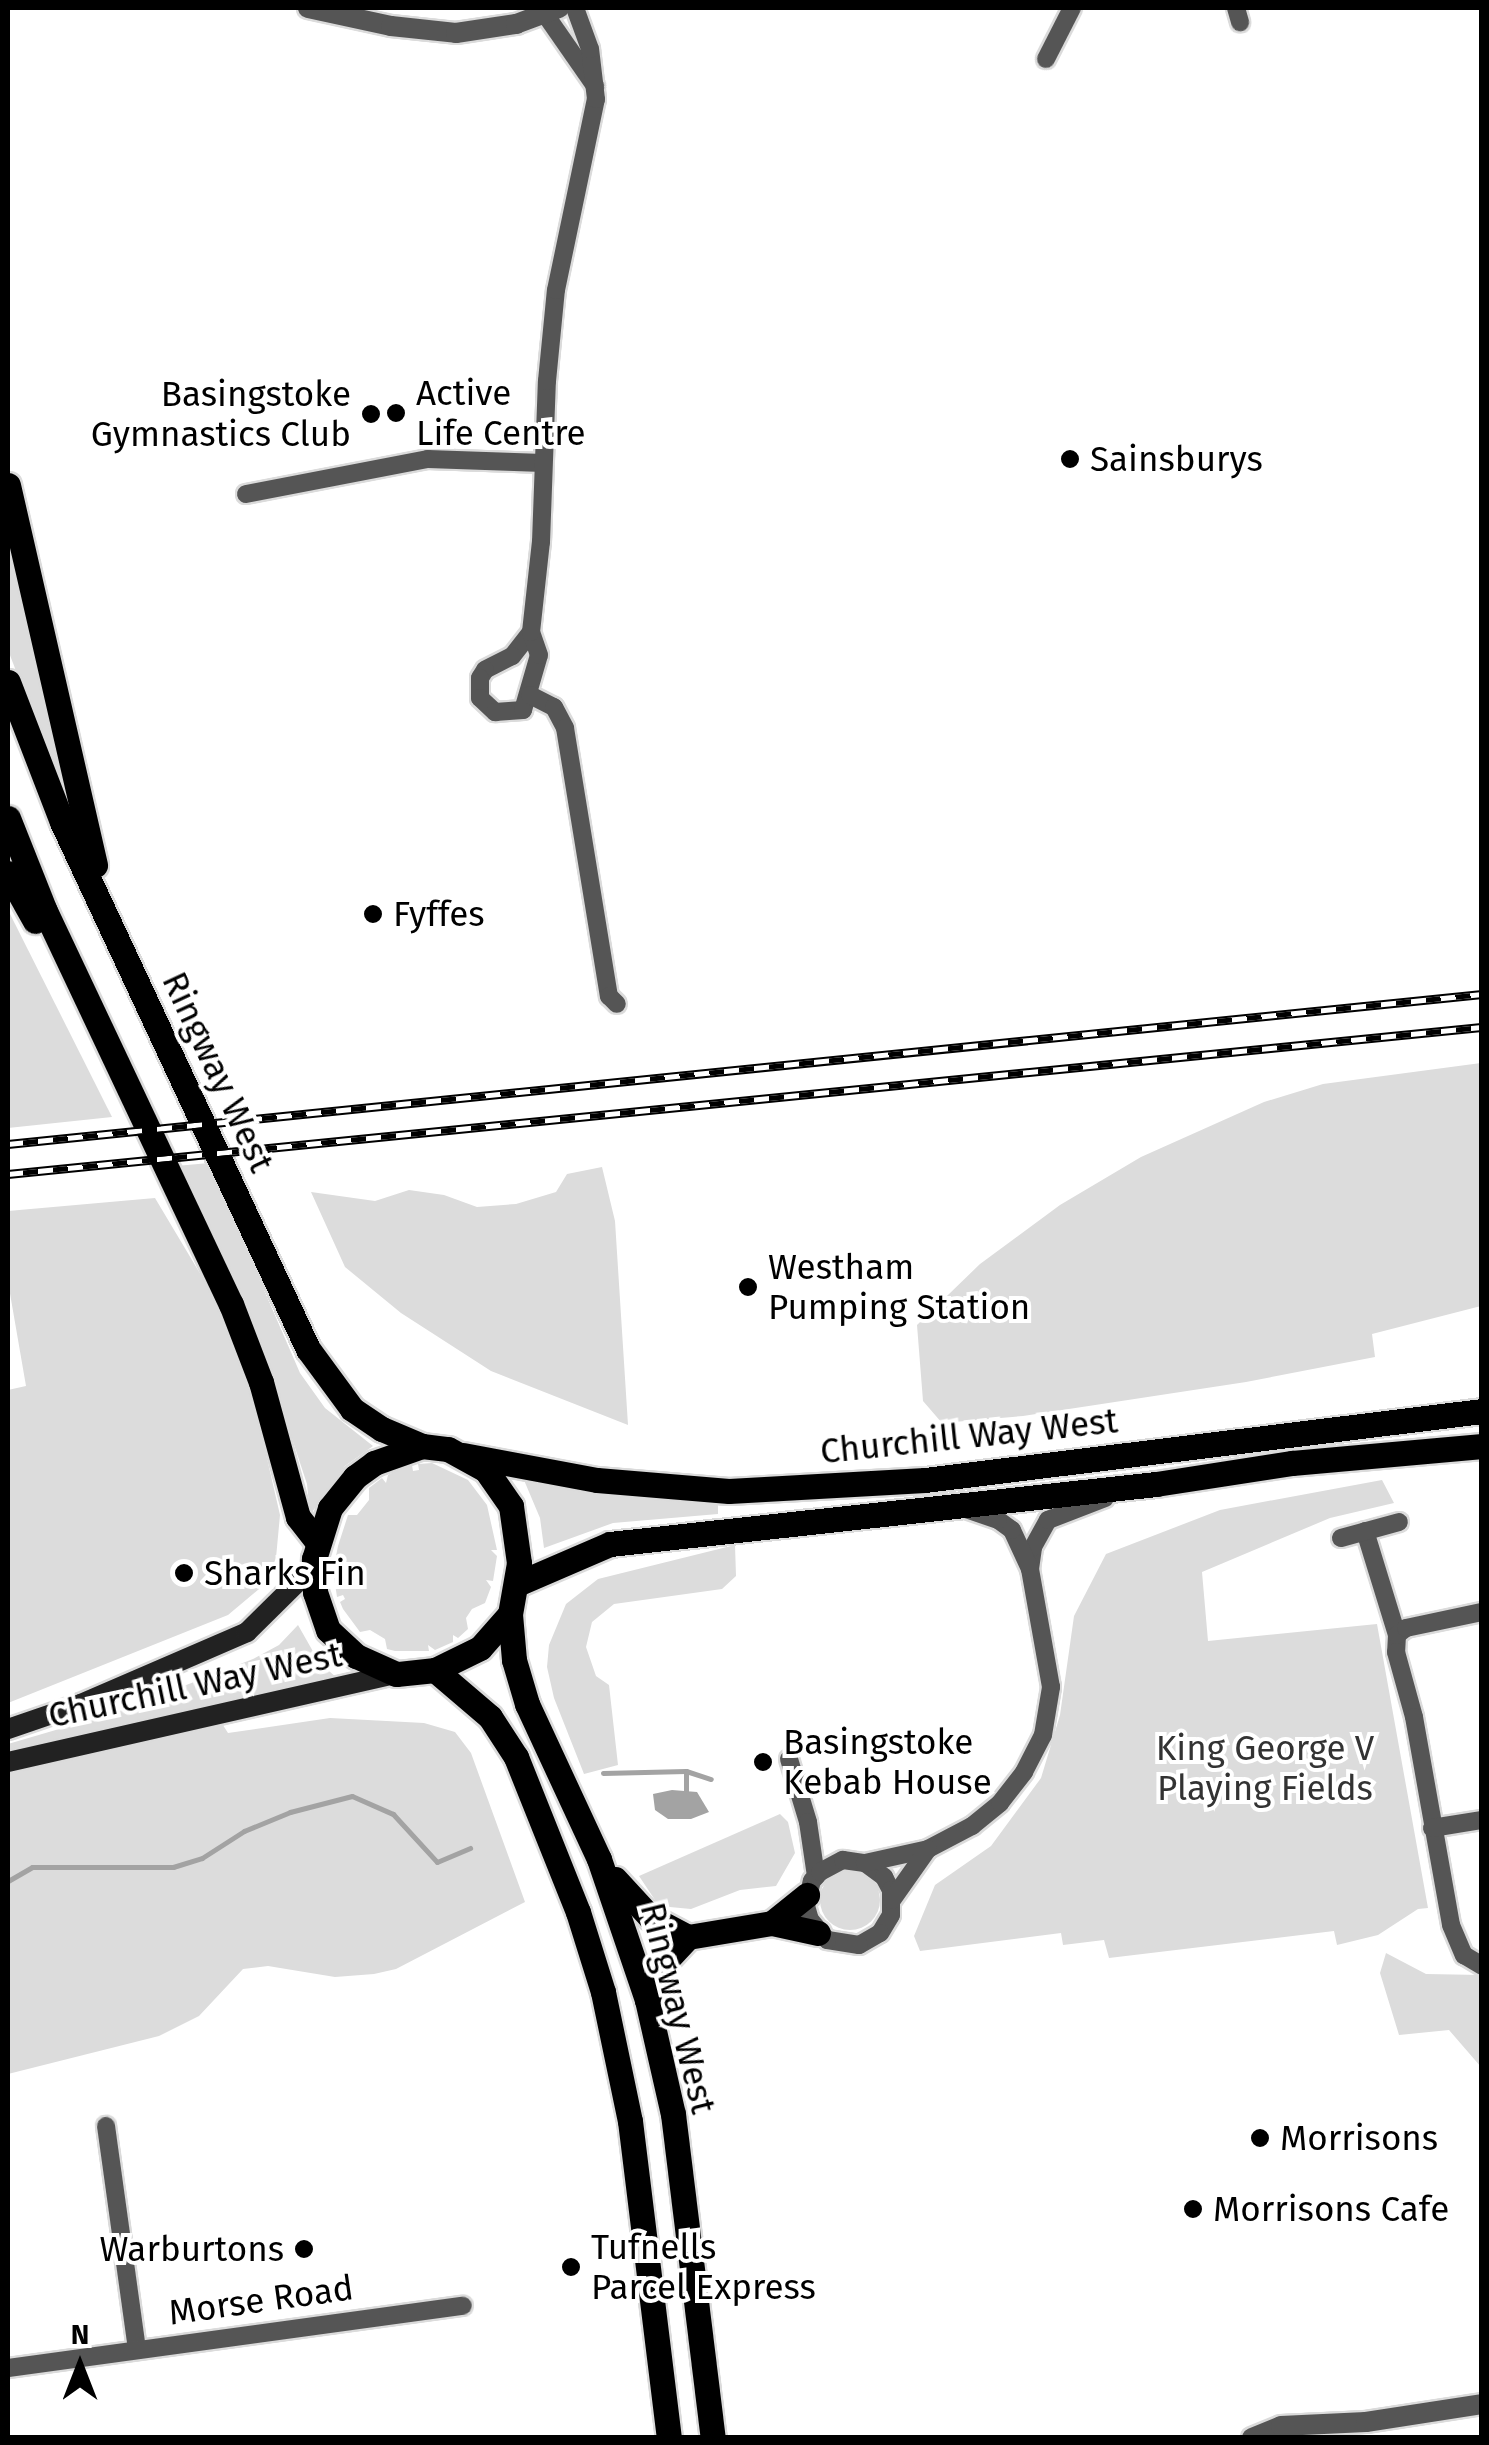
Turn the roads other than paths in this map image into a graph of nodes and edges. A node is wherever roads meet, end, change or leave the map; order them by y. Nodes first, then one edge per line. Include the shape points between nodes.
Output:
1 (308, 8) edge
2 (574, 8) edge
3 (1072, 8) edge
4 (552, 11) edge
5 (1046, 60) dead end
6 (595, 87) junction
7 (543, 463) junction
8 (8, 485) edge
9 (246, 494) dead end
10 (532, 632) junction
11 (8, 682) edge
12 (530, 695) junction
13 (8, 818) edge
14 (8, 873) edge
15 (114, 931) junction
16 (617, 1004) dead end
17 (118, 1069) junction
18 (1482, 1411) edge
19 (422, 1446) junction
20 (1482, 1446) edge
21 (463, 1455) junction
22 (1156, 1484) junction
23 (952, 1504) junction
24 (1399, 1522) dead end
25 (1366, 1531) junction
26 (1341, 1538) dead end
27 (315, 1555) junction
28 (1030, 1569) junction
29 (516, 1584) junction
30 (1482, 1612) edge
31 (510, 1614) junction
32 (1397, 1635) junction
33 (435, 1670) junction
34 (396, 1674) junction
35 (8, 1729) edge
36 (789, 1760) dead end
37 (8, 1762) edge
38 (1482, 1820) edge
39 (808, 1822) junction
40 (1432, 1828) junction
41 (928, 1849) junction
42 (599, 1859) junction
43 (844, 1860) junction
44 (865, 1863) junction
45 (812, 1885) junction
46 (892, 1900) junction
47 (772, 1923) junction
48 (818, 1933) junction
49 (688, 1937) junction
50 (1482, 1966) edge
51 (647, 2000) junction
52 (106, 2126) dead end
53 (464, 2306) dead end
54 (136, 2350) junction
55 (8, 2368) edge
56 (1482, 2404) edge
57 (1283, 2432) edge
58 (669, 2438) edge
59 (713, 2438) edge
60 (1252, 2438) edge

1 - 4 street via 456,33
2 - 6 street
3 - 5 street
4 - 6 street
6 - 7 street via 556,290
7 - 9 street via 428,459
7 - 10 street
8 - 15 main road via 73,782
10 - 12 street via 539,655
10 - 12 street via 512,656 485,670 478,685 480,698 495,712 523,710
11 - 15 main road, Ringway West via 62,822
12 - 16 street via 554,707 565,728 610,996
13 - 17 main road
14 - 17 main road
15 - 19 main road, Ringway West via 308,1350 352,1409
17 - 27 main road via 262,1382 298,1517
18 - 21 main road, Churchill Way West via 924,1480 748,1490 597,1480
19 - 21 main road
19 - 27 main road via 355,1477 330,1508
20 - 22 main road, Churchill Way West via 1292,1463
21 - 29 main road via 486,1470 511,1506 520,1550
22 - 23 main road, Churchill Way West
22 - 28 street via 1056,1514 1032,1547
23 - 28 street via 1006,1525
23 - 29 main road, Churchill Way West via 610,1544
24 - 25 street
25 - 26 street
25 - 32 street
27 - 34 main road via 315,1592 328,1630 356,1656
27 - 35 main road, Churchill Way West via 247,1632
28 - 41 street via 1051,1687 1043,1734 1000,1803
29 - 31 main road
30 - 32 street
31 - 33 main road via 480,1648
31 - 42 main road, Ringway West via 514,1660 528,1704
32 - 40 street
33 - 34 main road
33 - 58 main road, Ringway West via 490,1717 516,1757 603,1992 630,2121
34 - 37 main road, Churchill Way West
36 - 39 street
38 - 40 street
39 - 43 street
39 - 45 street
40 - 50 street via 1456,1942
41 - 44 street
41 - 46 street
42 - 49 main road via 650,1917
42 - 51 main road, Ringway West
43 - 44 street
43 - 45 street via 829,1864
44 - 46 street via 884,1876
45 - 47 main road
45 - 48 street via 810,1920
46 - 48 street via 891,1915 873,1939 842,1945
47 - 48 main road
47 - 49 main road
49 - 51 main road via 661,1966
51 - 59 main road, Ringway West via 672,2114
52 - 54 street
53 - 54 street, Morse Road
54 - 55 street, Morse Road
56 - 57 street
57 - 60 street

